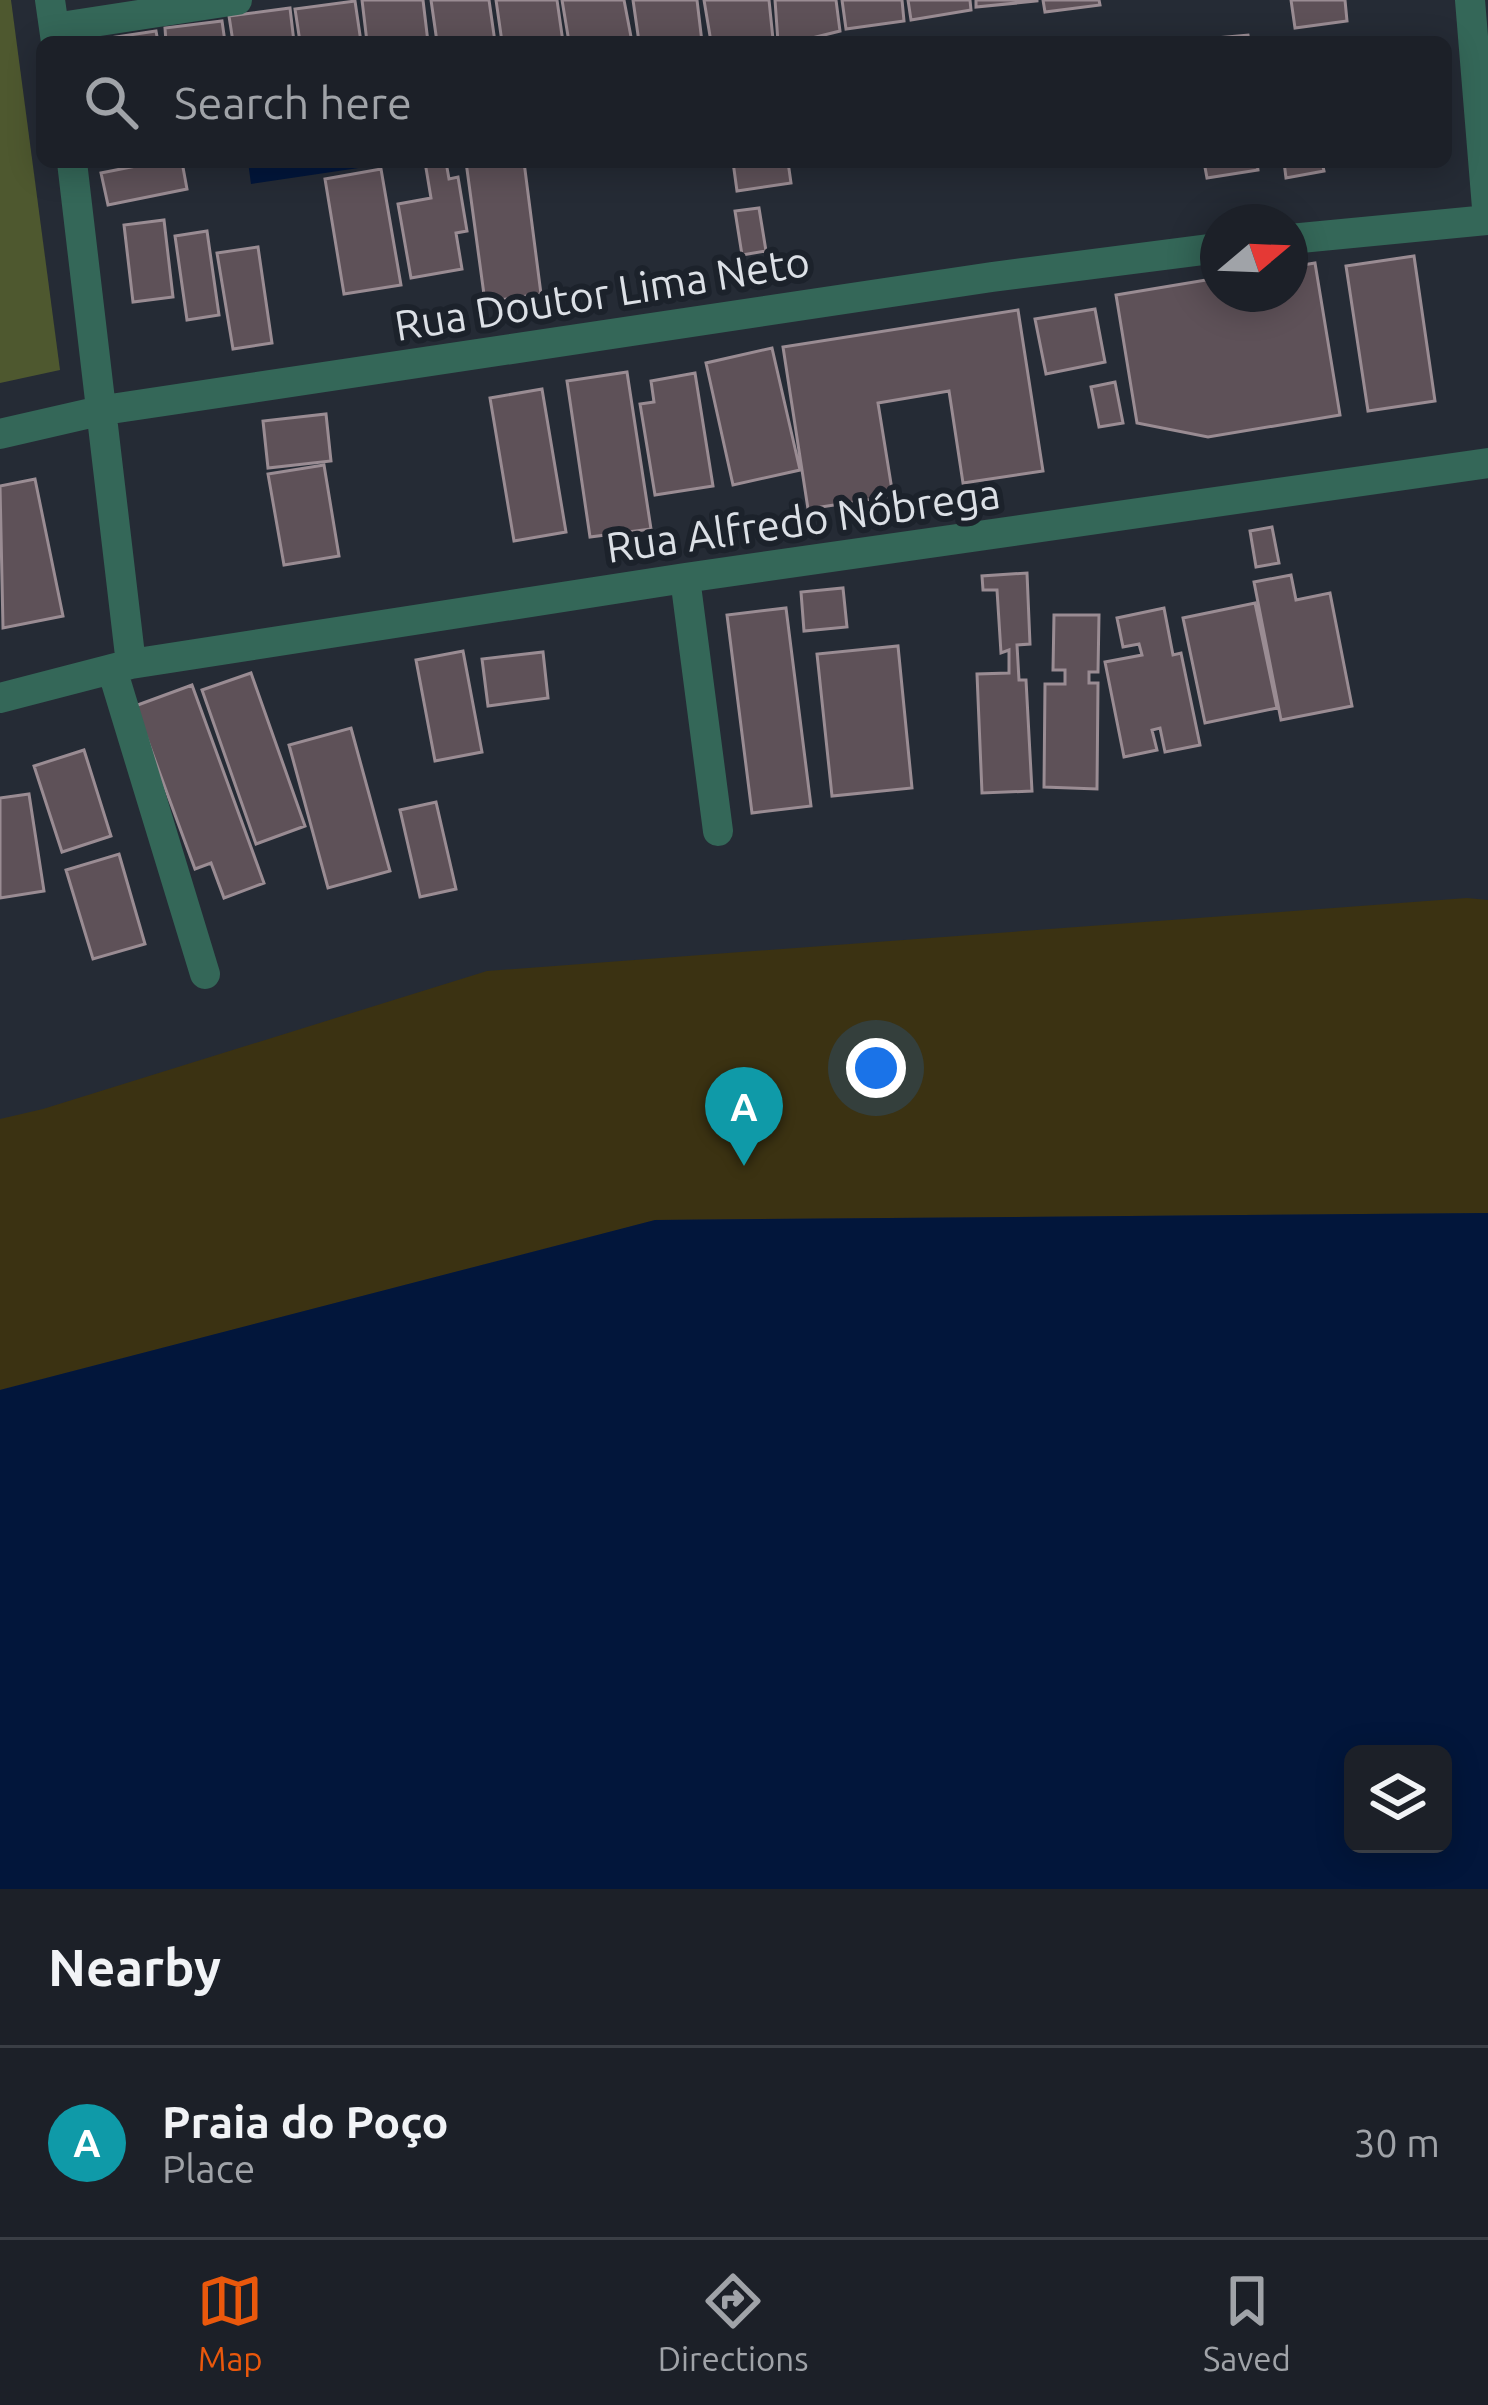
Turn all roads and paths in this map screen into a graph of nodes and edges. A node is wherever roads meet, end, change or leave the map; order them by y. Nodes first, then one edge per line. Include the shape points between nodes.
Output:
1 (237, 0) edge
2 (1470, 0) edge
3 (54, 23) edge
4 (73, 168) edge
5 (1488, 220) edge
6 (1308, 237) edge
7 (1200, 250) edge
8 (104, 410) junction
9 (0, 434) edge
10 (1488, 463) edge
11 (685, 578) junction
12 (121, 667) junction
13 (0, 698) edge
14 (718, 831) dead end
15 (205, 974) dead end

1 - 3 street
2 - 5 street
4 - 8 street
5 - 6 street
7 - 8 street, Rua Doutor Lima Neto
8 - 9 street, Rua Doutor Lima Neto
8 - 12 street
10 - 11 street, Rua Alfredo Nóbrega
11 - 12 street, Rua Alfredo Nóbrega
11 - 14 street
12 - 13 street, Rua Alfredo Nóbrega
12 - 15 street

